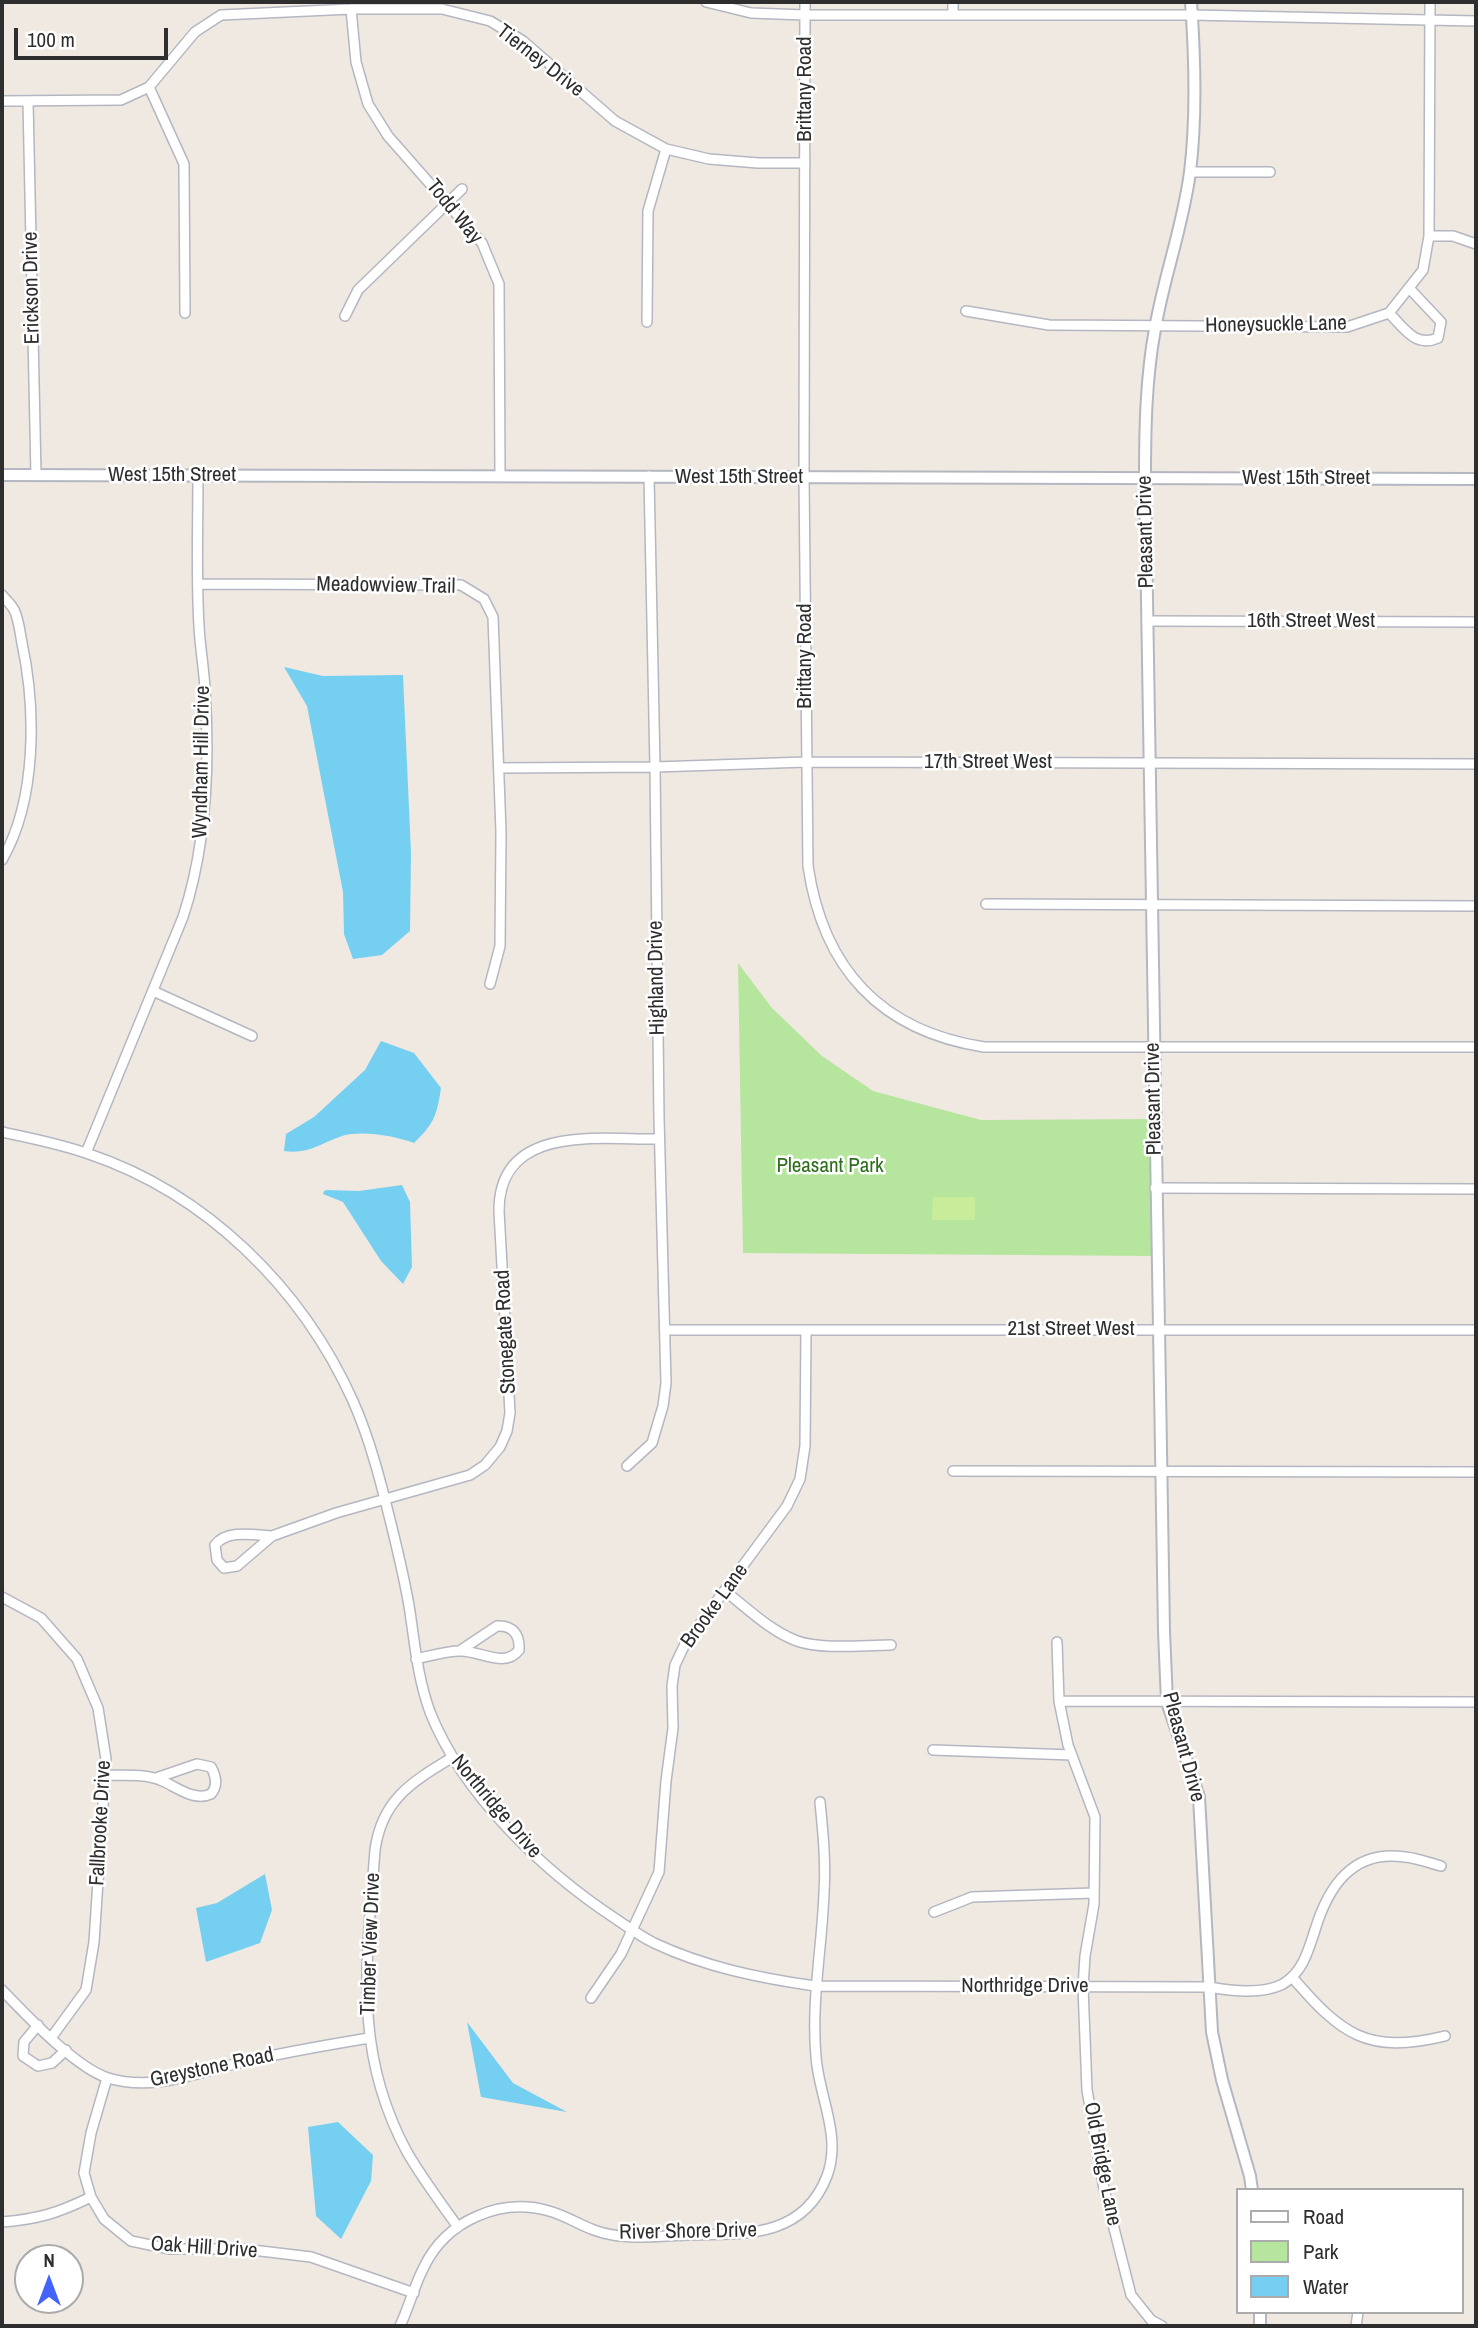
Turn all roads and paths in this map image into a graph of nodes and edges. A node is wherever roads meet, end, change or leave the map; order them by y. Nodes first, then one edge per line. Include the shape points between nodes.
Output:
1 (706, 2) edge
2 (805, 2) edge
3 (953, 2) edge
4 (1191, 2) edge
5 (1430, 2) edge
6 (351, 9) junction
7 (805, 15) junction
8 (953, 15) junction
9 (1192, 15) junction
10 (1430, 21) junction
11 (1476, 21) edge
12 (149, 87) junction
13 (2, 101) edge
14 (28, 101) junction
15 (666, 149) junction
16 (805, 163) junction
17 (1190, 172) junction
18 (1270, 172) dead end
19 (462, 189) dead end
20 (448, 202) junction
21 (1429, 236) junction
22 (1476, 244) edge
23 (1409, 288) junction
24 (966, 311) dead end
25 (185, 313) dead end
26 (1389, 313) junction
27 (345, 316) dead end
28 (647, 322) dead end
29 (1155, 326) junction
30 (2, 475) edge
31 (36, 475) junction
32 (198, 476) junction
33 (500, 476) junction
34 (649, 476) junction
35 (804, 477) junction
36 (1144, 478) junction
37 (1476, 479) edge
38 (198, 584) junction
39 (2, 595) edge
40 (1147, 621) junction
41 (1476, 622) edge
42 (806, 762) junction
43 (1149, 763) junction
44 (1476, 764) edge
45 (655, 767) junction
46 (499, 768) junction
47 (2, 860) edge
48 (986, 904) dead end
49 (1151, 905) junction
50 (1476, 906) edge
51 (490, 984) dead end
52 (153, 991) junction
53 (252, 1036) dead end
54 (1153, 1046) junction
55 (1476, 1047) edge
56 (2, 1132) edge
57 (659, 1139) junction
58 (86, 1153) junction
59 (1155, 1188) junction
60 (1476, 1189) edge
61 (1158, 1329) junction
62 (665, 1330) junction
63 (806, 1330) junction
64 (1476, 1330) edge
65 (627, 1466) dead end
66 (953, 1471) dead end
67 (1160, 1471) junction
68 (1476, 1472) edge
69 (384, 1499) junction
70 (272, 1535) junction
71 (725, 1591) junction
72 (2, 1597) edge
73 (1057, 1642) dead end
74 (891, 1645) dead end
75 (461, 1650) junction
76 (416, 1659) junction
77 (1059, 1701) junction
78 (1167, 1702) junction
79 (1476, 1702) edge
80 (933, 1750) dead end
81 (1072, 1755) junction
82 (453, 1757) junction
83 (105, 1775) junction
84 (156, 1778) junction
85 (820, 1802) dead end
86 (1441, 1866) dead end
87 (1094, 1893) junction
88 (934, 1912) dead end
89 (632, 1931) junction
90 (1292, 1977) junction
91 (814, 1986) junction
92 (1083, 1987) junction
93 (1209, 1987) junction
94 (2, 1990) edge
95 (591, 1998) dead end
96 (38, 2025) junction
97 (1445, 2036) dead end
98 (51, 2038) junction
99 (369, 2038) junction
100 (66, 2050) junction
101 (107, 2078) junction
102 (1252, 2188) edge
103 (91, 2197) junction
104 (2, 2222) edge
105 (458, 2227) junction
106 (414, 2292) junction
107 (400, 2326) edge
108 (1161, 2326) edge

1 - 7 street via 751,13
2 - 7 street, Brittany Road
3 - 8 street
4 - 9 street, Pleasant Drive
5 - 10 street
6 - 12 street, Tierney Drive via 221,15 195,32
6 - 15 street, Tierney Drive via 442,9 490,21 523,41 615,121
6 - 20 street, Todd Way via 356,62 368,104 388,136
7 - 8 street
7 - 16 street, Brittany Road
8 - 9 street
9 - 10 street
9 - 17 street, Pleasant Drive
10 - 11 street
10 - 21 street
12 - 14 street, Tierney Drive via 121,100
12 - 25 street via 184,163
13 - 14 street, Tierney Drive
14 - 31 street, Erickson Drive
15 - 16 street, Tierney Drive via 709,159
15 - 28 street via 648,211
16 - 35 street, Brittany Road
17 - 18 street
17 - 29 street, Pleasant Drive
19 - 20 street
20 - 27 street via 358,290
20 - 33 street, Todd Way via 482,243 499,285
21 - 22 street via 1453,236
21 - 23 street via 1423,270
23 - 26 street
23 - 26 street via 1441,322 1438,338 1428,343 1416,339
24 - 29 street, Honeysuckle Lane via 1048,325
26 - 29 street, Honeysuckle Lane via 1347,327
29 - 36 street, Pleasant Drive via 1146,394
30 - 31 street, West 15th Street
31 - 32 street, West 15th Street
32 - 33 street, West 15th Street
32 - 38 street, Wyndham Hill Drive
33 - 34 street, West 15th Street
34 - 35 street, West 15th Street
34 - 45 street, Highland Drive
35 - 36 street, West 15th Street
35 - 42 street, Brittany Road
36 - 37 street, West 15th Street
36 - 40 street, Pleasant Drive
38 - 46 street, Meadowview Trail via 461,585 484,599 493,617
38 - 52 street, Wyndham Hill Drive via 206,713 204,828 189,900
39 - 47 street via 15,611 31,702 25,793
40 - 41 street, 16th Street West
40 - 43 street, Pleasant Drive
42 - 43 street, 17th Street West
42 - 45 street, 17th Street West
42 - 54 street, Brittany Road via 808,866 822,926 851,975 886,1010 941,1038 984,1047
43 - 44 street, 17th Street West
43 - 49 street, Pleasant Drive
45 - 46 street, 17th Street West
45 - 57 street, Highland Drive
46 - 51 street, Meadowview Trail via 500,946
48 - 49 street
49 - 50 street
49 - 54 street, Pleasant Drive
52 - 53 street
52 - 58 street, Wyndham Hill Drive
54 - 55 street, Brittany Road
54 - 59 street, Pleasant Drive
56 - 58 street, Northridge Drive
57 - 62 street, Highland Drive
57 - 69 street, Stonegate Road via 555,1142 536,1148 513,1168 501,1192 499,1211 508,1431 485,1465 470,1475
58 - 69 street, Northridge Drive via 152,1182 192,1207 244,1247 287,1294 324,1345 344,1383
59 - 60 street
59 - 61 street, Pleasant Drive
61 - 63 street, 21st Street West
61 - 64 street, 21st Street West
61 - 67 street, Pleasant Drive
62 - 63 street, 21st Street West
62 - 65 street, Highland Drive via 666,1383 659,1426 652,1443
63 - 71 street, Brooke Lane via 805,1446 800,1479 787,1506
66 - 67 street
67 - 68 street
67 - 78 street, Pleasant Drive
69 - 70 street, Stonegate Road
69 - 76 street, Northridge Drive via 404,1576
70 - 70 street via 237,1566 224,1568 217,1560 215,1545 221,1538
71 - 74 street via 772,1628 798,1641
71 - 89 street, Brooke Lane via 675,1665 659,1872
72 - 83 street, Fallbrooke Drive via 41,1618 77,1659 98,1708
73 - 77 street, Old Bridge Lane
75 - 75 street via 513,1657 519,1650 518,1637 508,1627 497,1626
75 - 76 street
76 - 82 street, Northridge Drive via 429,1709
77 - 78 street
77 - 81 street, Old Bridge Lane
78 - 79 street
78 - 93 street, Pleasant Drive via 1199,1797
80 - 81 street
81 - 87 street, Old Bridge Lane via 1095,1817
82 - 89 street, Northridge Drive via 534,1855
82 - 99 street, Timber View Drive via 402,1791 380,1828 367,1966
83 - 84 street
83 - 98 street, Fallbrooke Drive via 94,1942 86,1990
84 - 84 street via 203,1797 216,1785 211,1767 203,1764
85 - 91 street, River Shore Drive via 825,1874
86 - 90 street via 1391,1856 1351,1870 1326,1897 1305,1960
87 - 88 street via 972,1897
87 - 92 street, Old Bridge Lane
89 - 91 street, Northridge Drive via 730,1970
89 - 95 street, Brooke Lane
90 - 93 street, Northridge Drive via 1266,1989
90 - 97 street via 1326,2016 1360,2036 1406,2044
91 - 92 street, Northridge Drive
91 - 105 street, River Shore Drive via 816,2057 831,2125 832,2156 823,2186 795,2217 755,2233 629,2236 594,2231 547,2210 515,2207 486,2212
92 - 93 street, Northridge Drive
92 - 108 street, Old Bridge Lane via 1087,2090 1104,2189 1131,2295
93 - 102 street, Pleasant Drive via 1222,2080
94 - 96 street, Greystone Road
96 - 98 street, Greystone Road
96 - 100 street via 24,2042 23,2056 38,2066 52,2063
98 - 100 street, Greystone Road
99 - 101 street, Greystone Road via 307,2047 149,2084
99 - 105 street, Timber View Drive via 376,2075 396,2130
100 - 101 street, Greystone Road
101 - 103 street, Oak Hill Drive via 84,2173
103 - 104 street via 57,2214
103 - 106 street, Oak Hill Drive via 104,2219 131,2241 170,2249 244,2249 311,2257
105 - 106 street, River Shore Drive via 432,2254
106 - 107 street, River Shore Drive

